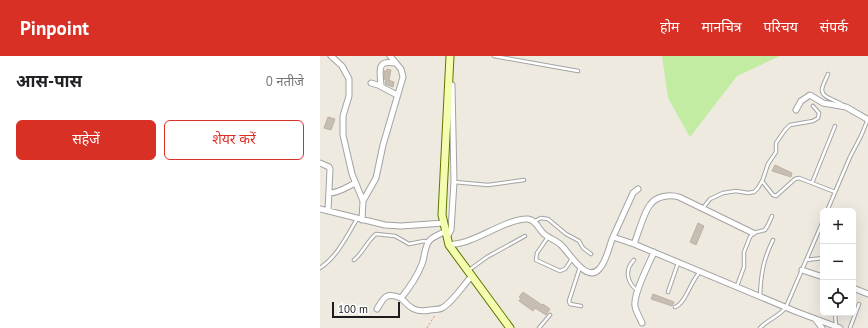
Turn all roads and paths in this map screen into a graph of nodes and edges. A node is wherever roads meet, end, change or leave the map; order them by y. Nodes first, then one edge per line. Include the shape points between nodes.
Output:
1 (331, 56) edge
2 (390, 56) edge
3 (450, 56) edge
4 (454, 56) edge
5 (494, 56) edge
6 (396, 63) junction
7 (578, 71) dead end
8 (828, 74) dead end
9 (371, 84) dead end
10 (381, 86) junction
11 (397, 95) junction
12 (813, 106) dead end
13 (844, 106) junction
14 (796, 110) dead end
15 (868, 119) edge
16 (836, 126) dead end
17 (320, 163) edge
18 (524, 180) dead end
19 (762, 181) junction
20 (454, 182) junction
21 (355, 183) junction
22 (812, 183) junction
23 (638, 189) dead end
24 (835, 192) junction
25 (329, 193) junction
26 (363, 201) junction
27 (828, 208) edge
28 (320, 209) edge
29 (703, 209) junction
30 (328, 211) junction
31 (772, 216) dead end
32 (359, 220) junction
33 (534, 222) junction
34 (820, 228) edge
35 (446, 230) junction
36 (753, 233) junction
37 (525, 236) dead end
38 (548, 237) junction
39 (613, 237) junction
40 (773, 240) dead end
41 (428, 242) junction
42 (634, 244) junction
43 (449, 245) junction
44 (654, 252) junction
45 (591, 254) dead end
46 (820, 258) edge
47 (572, 259) junction
48 (354, 260) dead end
49 (634, 260) dead end
50 (806, 260) junction
51 (678, 263) junction
52 (580, 267) junction
53 (320, 268) edge
54 (802, 270) junction
55 (700, 271) junction
56 (470, 273) junction
57 (820, 276) edge
58 (737, 286) junction
59 (856, 289) edge
60 (638, 291) junction
61 (668, 292) dead end
62 (867, 292) edge
63 (760, 296) junction
64 (401, 298) junction
65 (858, 304) dead end
66 (581, 306) dead end
67 (675, 307) dead end
68 (786, 307) junction
69 (377, 309) dead end
70 (439, 309) junction
71 (550, 315) dead end
72 (836, 316) edge
73 (816, 320) junction
74 (642, 323) dead end
75 (838, 327) edge
76 (427, 328) edge
77 (510, 328) edge
78 (540, 328) edge
79 (760, 328) edge
80 (822, 328) edge
81 (850, 328) edge

1 - 21 street via 342,66 349,79 349,96 343,116 344,135
2 - 6 street
3 - 35 main road via 442,215
4 - 20 street via 451,69
5 - 7 lane
6 - 10 street via 382,65
6 - 11 street via 403,74
8 - 13 lane via 823,94
9 - 10 street
10 - 11 street
11 - 26 street via 376,178
12 - 19 lane via 819,113 818,118 790,125 785,130 776,143 775,154
13 - 14 street via 823,103 810,95 800,101
13 - 15 street
15 - 24 lane
16 - 22 lane
17 - 25 street via 330,169
18 - 20 lane via 488,185
19 - 22 lane via 776,196 797,178
19 - 29 lane via 754,192 723,193 710,199
20 - 35 street via 450,234
21 - 25 street
21 - 26 street
22 - 24 lane
23 - 39 street via 633,193
24 - 27 lane
25 - 30 street
26 - 32 street
28 - 30 street
29 - 36 street
29 - 42 street via 674,195 658,198 649,206
30 - 32 street
31 - 36 lane via 765,230
32 - 35 street
32 - 53 lane via 333,256
33 - 38 street
33 - 43 street via 523,219 470,240
33 - 45 lane via 541,218 548,219 579,241
34 - 50 lane
35 - 41 street
35 - 43 main road
36 - 58 lane via 744,252 744,267
37 - 56 lane via 487,257
38 - 47 street via 558,243
38 - 47 lane via 536,260 560,270
39 - 42 street
39 - 52 street via 600,269 590,272
40 - 63 lane via 763,264
41 - 48 lane via 410,244 395,236 376,234
41 - 64 street via 419,272
42 - 44 street
43 - 56 main road
44 - 51 street
44 - 60 street
46 - 50 lane
47 - 52 street
49 - 60 lane via 630,266 628,279
50 - 54 lane
51 - 55 street
51 - 61 lane
52 - 66 lane via 568,301 570,304
54 - 57 street
54 - 68 lane
55 - 58 street
55 - 67 lane via 681,303
56 - 70 street via 446,306
56 - 77 main road
58 - 63 street
59 - 62 street
60 - 74 street via 635,306
63 - 68 street
64 - 69 street via 393,294 388,295
64 - 70 street via 416,311
65 - 81 lane
68 - 73 street
68 - 79 lane via 780,315
70 - 76 path
71 - 78 lane
72 - 75 lane
73 - 75 street
73 - 80 street

